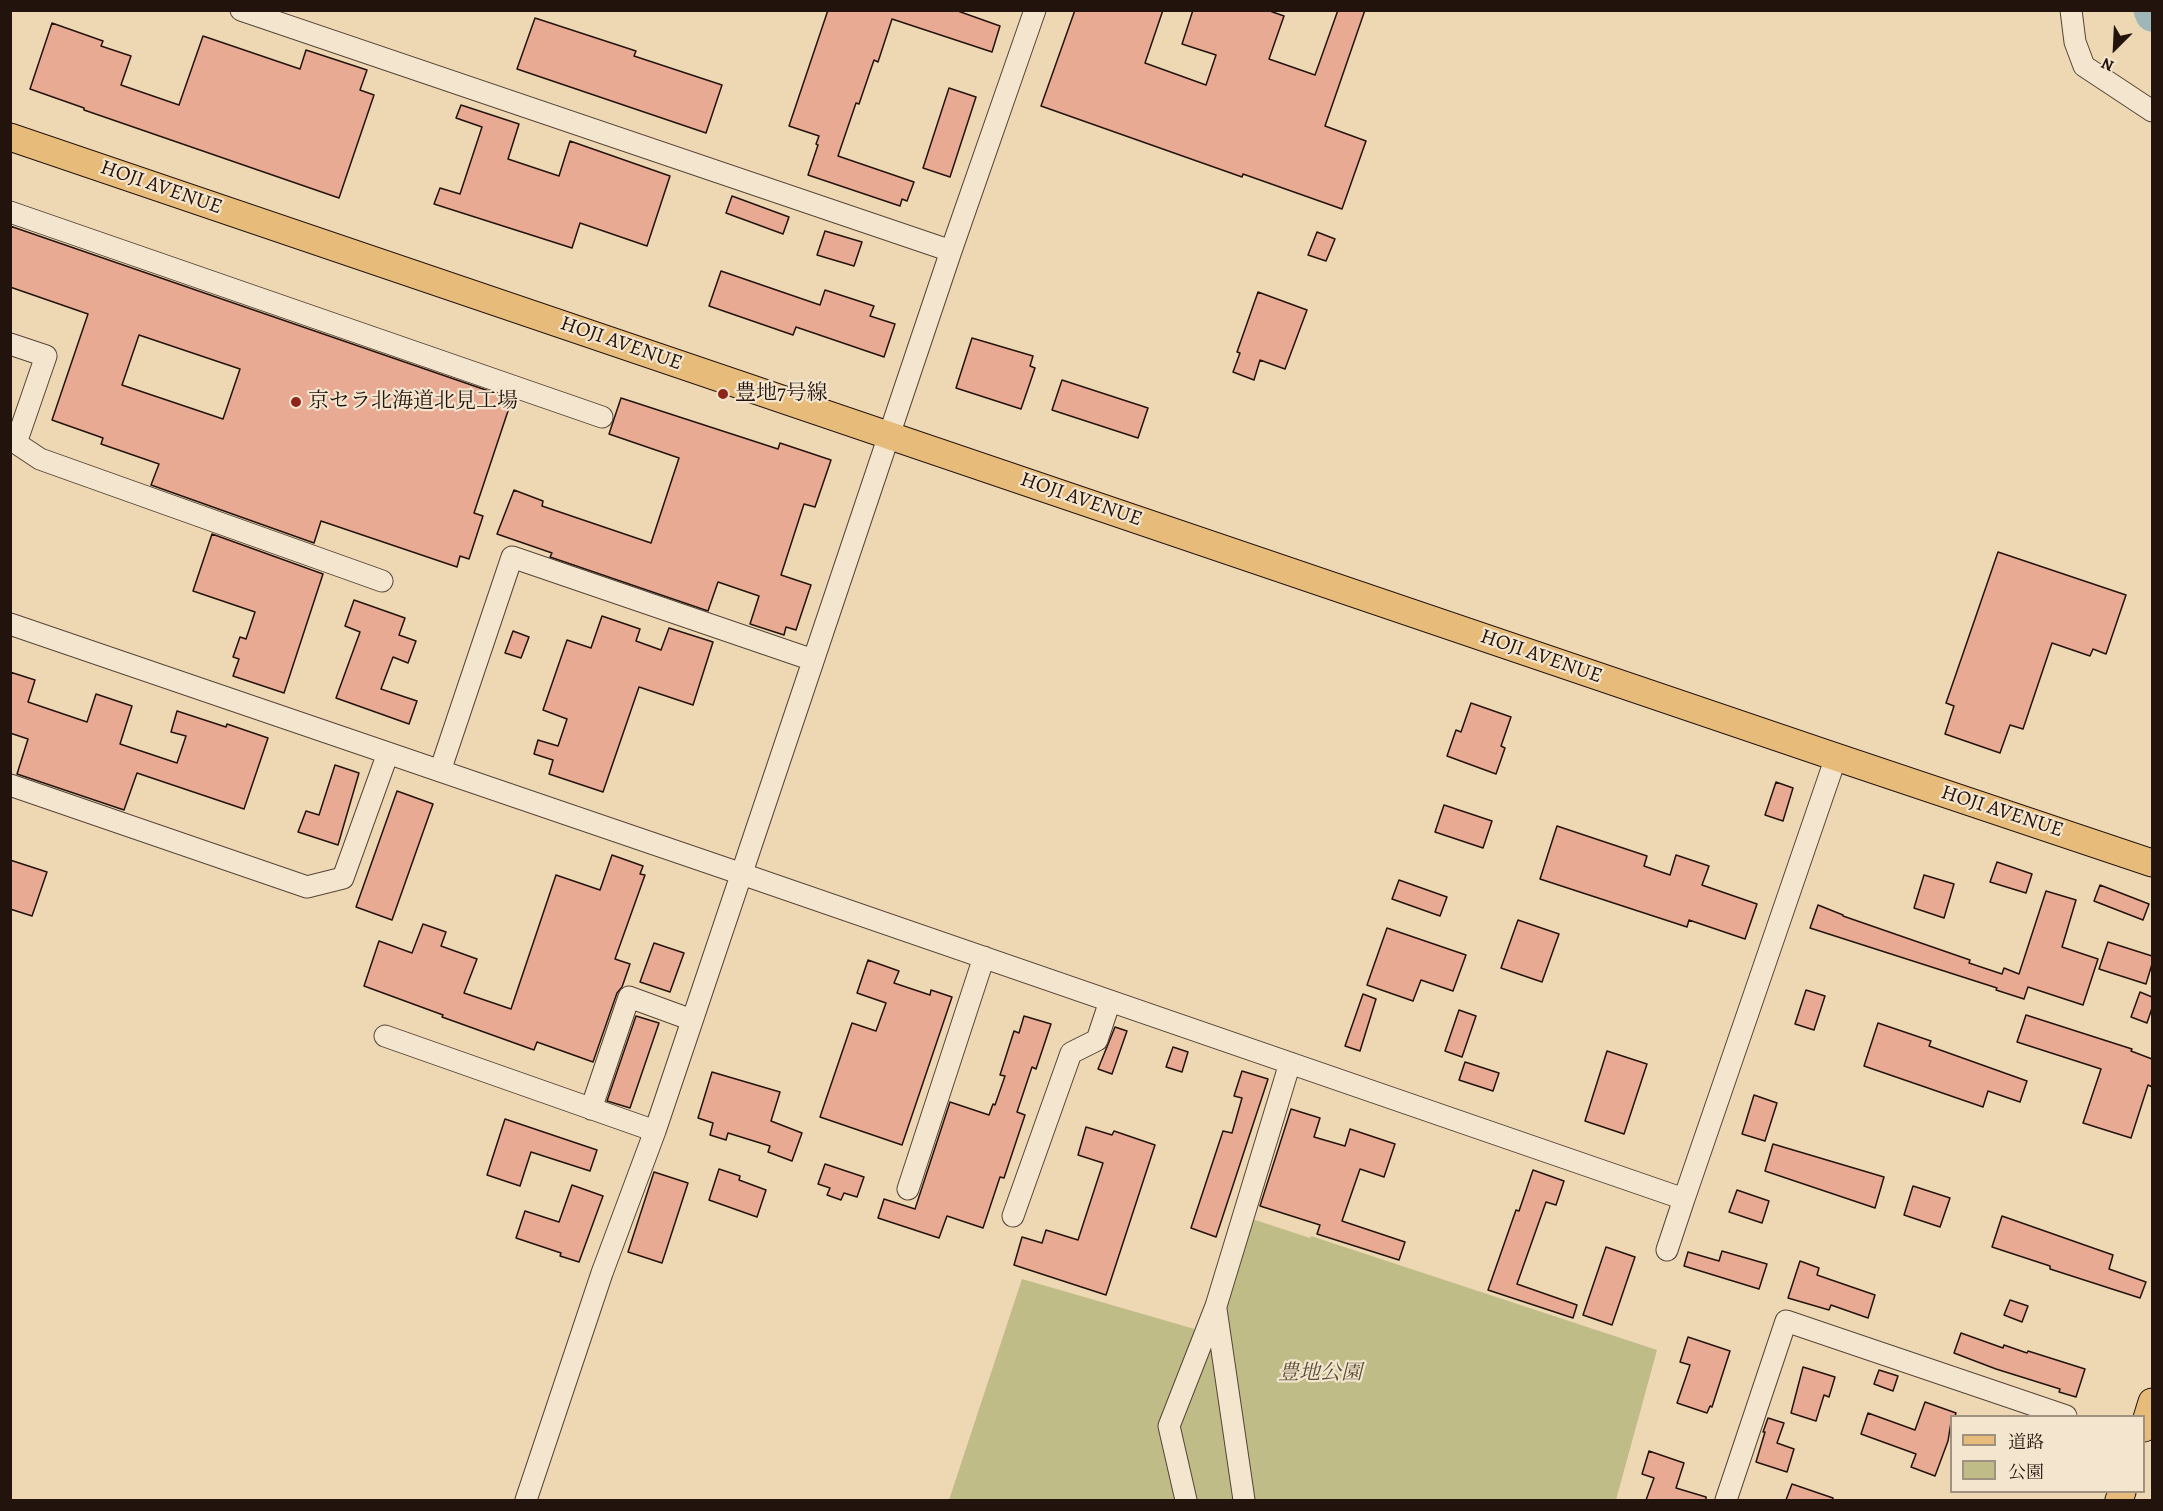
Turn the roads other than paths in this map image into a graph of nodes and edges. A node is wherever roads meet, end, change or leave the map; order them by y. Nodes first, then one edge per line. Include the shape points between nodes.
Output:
1 (241, 10) edge
2 (1035, 10) edge
3 (2071, 10) edge
4 (2152, 111) edge
5 (10, 137) edge
6 (10, 212) edge
7 (951, 251) junction
8 (10, 344) edge
9 (602, 417) dead end
10 (889, 435) junction
11 (382, 581) dead end
12 (10, 624) edge
13 (813, 660) junction
14 (388, 753) junction
15 (1836, 757) junction
16 (440, 771) junction
17 (10, 785) edge
18 (2152, 863) edge
19 (742, 874) junction
20 (984, 957) junction
21 (1110, 1001) junction
22 (692, 1020) junction
23 (385, 1036) dead end
24 (1290, 1063) junction
25 (591, 1108) junction
26 (655, 1131) junction
27 (908, 1189) dead end
28 (1684, 1199) junction
29 (1013, 1216) dead end
30 (1667, 1250) dead end
31 (1216, 1306) junction
32 (2152, 1402) edge
33 (2063, 1415) edge
34 (2145, 1425) edge
35 (526, 1500) edge
36 (1186, 1500) edge
37 (1244, 1500) edge
38 (1726, 1500) edge

1 - 7 street
2 - 7 street
3 - 4 street via 2074,42 2084,66
5 - 10 main road, HOJI AVENUE
6 - 9 street
7 - 10 street
8 - 11 street via 46,356 16,443 40,459
10 - 13 street
10 - 15 main road, HOJI AVENUE
12 - 14 street
13 - 16 street via 512,557
13 - 19 street
14 - 16 street
14 - 17 street via 343,878 307,887
15 - 18 main road, HOJI AVENUE
15 - 28 street
16 - 19 street
19 - 20 street
19 - 22 street
20 - 21 street
20 - 27 street
21 - 24 street
21 - 29 street via 1097,1040 1071,1053
22 - 25 street via 629,997
22 - 26 street
23 - 25 street
24 - 28 street
24 - 31 street
25 - 26 street
26 - 35 street via 602,1273
28 - 30 street
31 - 36 street via 1169,1426
31 - 37 street
32 - 34 main road
33 - 38 street via 1786,1321

